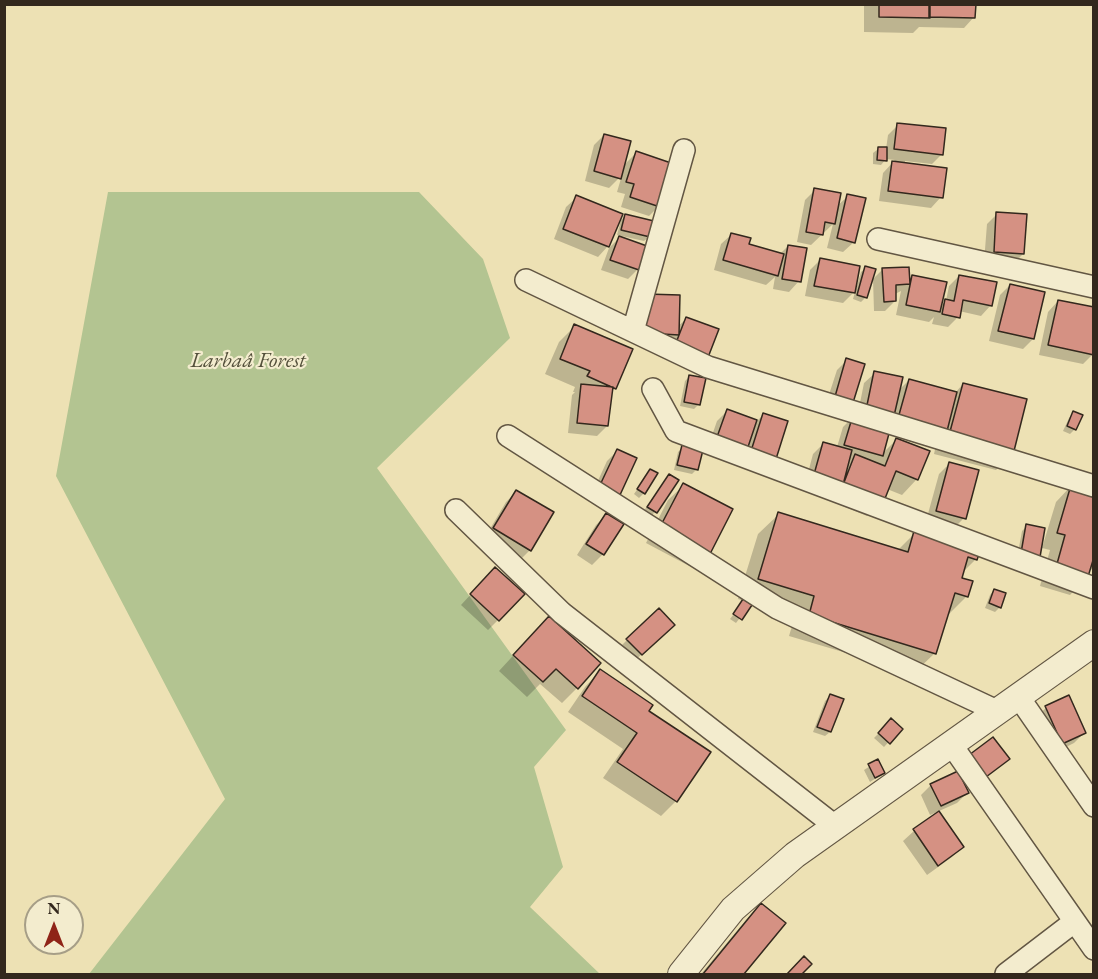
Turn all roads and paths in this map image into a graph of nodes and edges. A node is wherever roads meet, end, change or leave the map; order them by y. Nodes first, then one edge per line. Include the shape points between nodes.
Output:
1 (684, 150) dead end
2 (878, 239) dead end
3 (526, 280) dead end
4 (1094, 287) edge
5 (633, 331) junction
6 (653, 389) dead end
7 (508, 436) dead end
8 (1094, 486) edge
9 (456, 510) dead end
10 (1094, 588) edge
11 (1093, 643) edge
12 (1017, 696) junction
13 (997, 711) junction
14 (951, 744) junction
15 (1094, 806) edge
16 (835, 826) junction
17 (1074, 922) junction
18 (1094, 949) edge
19 (681, 975) edge
20 (1006, 975) edge

1 - 5 street
2 - 4 street
3 - 5 street
5 - 8 street via 708,367
6 - 10 street via 676,431
7 - 13 street via 777,608
9 - 16 street via 562,613
11 - 12 street
12 - 13 street
12 - 15 street
13 - 14 street
14 - 16 street
14 - 17 street
16 - 19 street via 733,909
17 - 18 street
17 - 20 street

